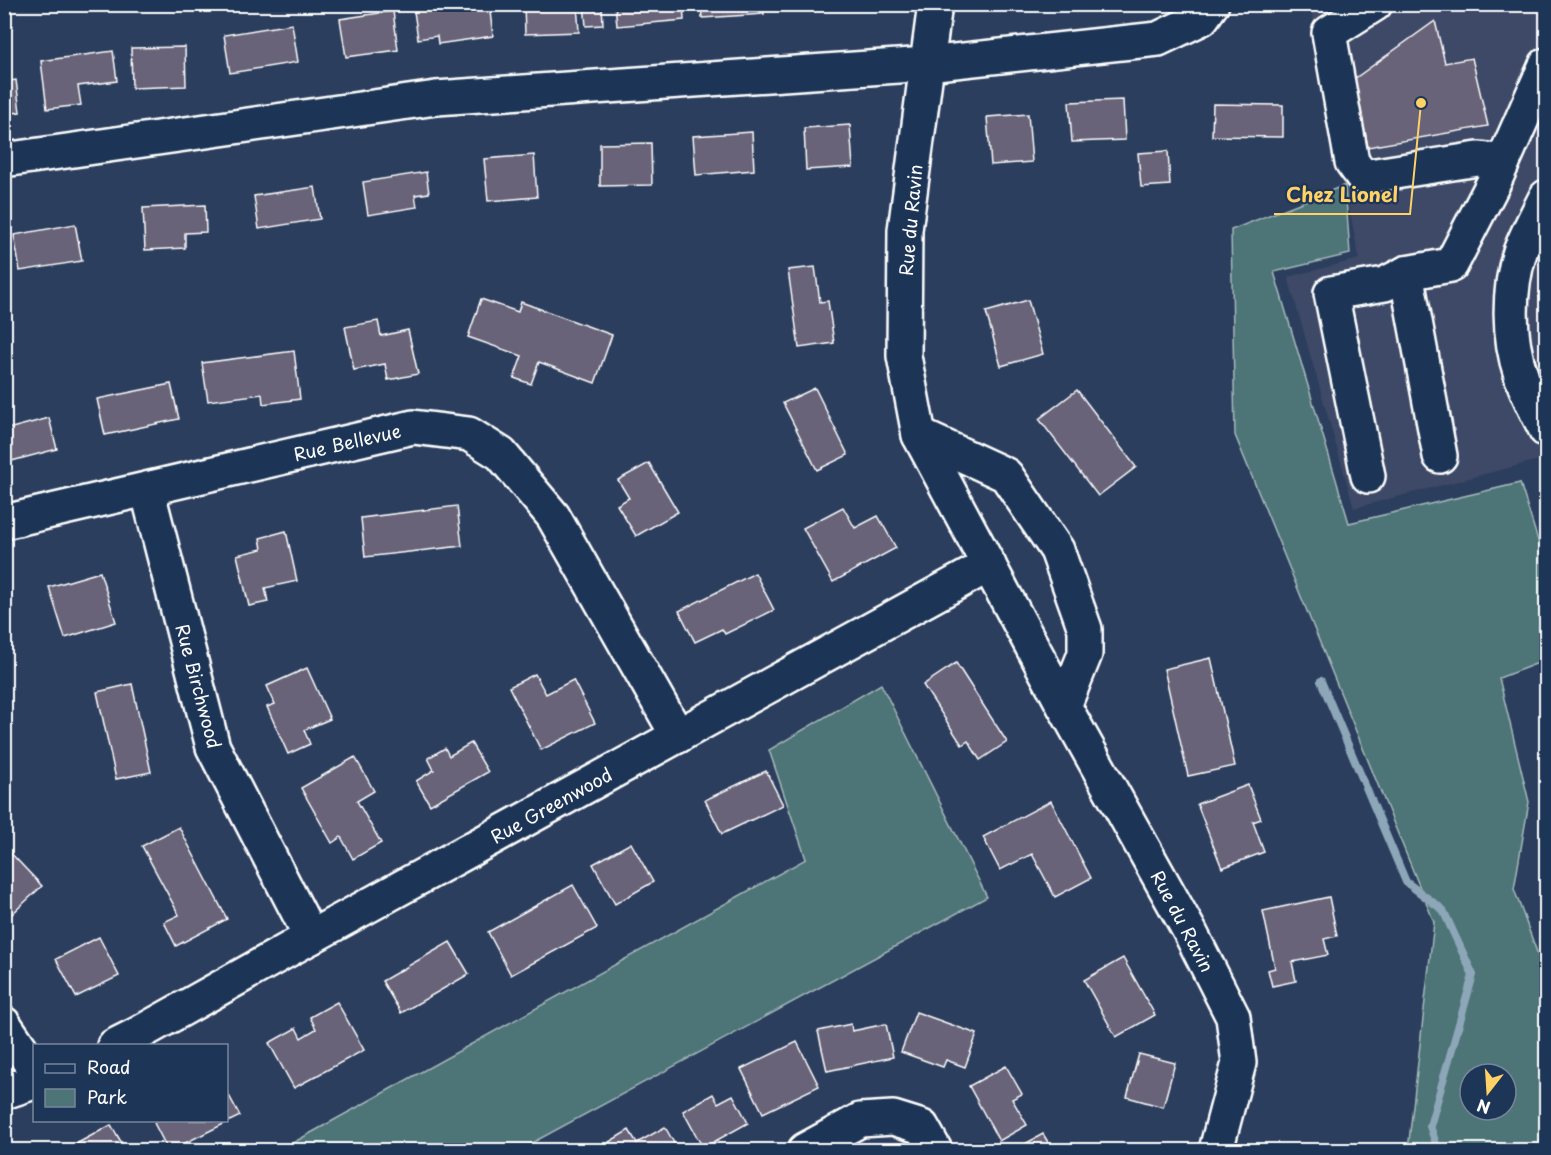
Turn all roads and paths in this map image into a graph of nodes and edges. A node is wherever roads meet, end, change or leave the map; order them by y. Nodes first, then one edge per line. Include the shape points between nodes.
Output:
1 (935, 4) edge
2 (1212, 4) edge
3 (1375, 4) edge
4 (927, 64) junction
5 (1546, 65) edge
6 (4, 160) edge
7 (1502, 164) junction
8 (1546, 197) edge
9 (1406, 273) junction
10 (1546, 430) edge
11 (919, 435) junction
12 (1440, 456) dead end
13 (1368, 476) dead end
14 (147, 489) junction
15 (4, 522) edge
16 (989, 565) junction
17 (1064, 706) junction
18 (678, 736) junction
19 (311, 937) junction
20 (4, 1024) edge
21 (118, 1044) edge
22 (33, 1067) edge
23 (33, 1082) edge
24 (4, 1092) edge
25 (805, 1150) edge
26 (935, 1150) edge
27 (1216, 1150) edge

1 - 4 street, Rue du Ravin
2 - 4 street via 1202,18 1158,39
3 - 7 street via 1329,33 1352,162 1363,177 1478,159
4 - 6 street via 436,98
4 - 11 street, Rue du Ravin via 905,230 904,356
5 - 7 street
7 - 9 street via 1451,265
8 - 10 street via 1520,252 1513,286 1512,323 1520,374
9 - 12 street
9 - 13 street via 1385,284 1331,293
11 - 16 street, Rue du Ravin
11 - 17 street via 1006,475 1057,550 1085,629 1085,654
14 - 15 street, Rue Bellevue
14 - 18 street, Rue Bellevue via 413,427 469,434 501,454 553,516
14 - 19 street, Rue Birchwood via 213,747
16 - 17 street, Rue du Ravin
16 - 18 street, Rue Greenwood
17 - 27 street, Rue du Ravin via 1233,1017 1239,1063
18 - 19 street, Rue Greenwood
19 - 21 street, Rue Greenwood
20 - 22 street
23 - 24 street
25 - 26 street via 860,1120 893,1118 922,1127

